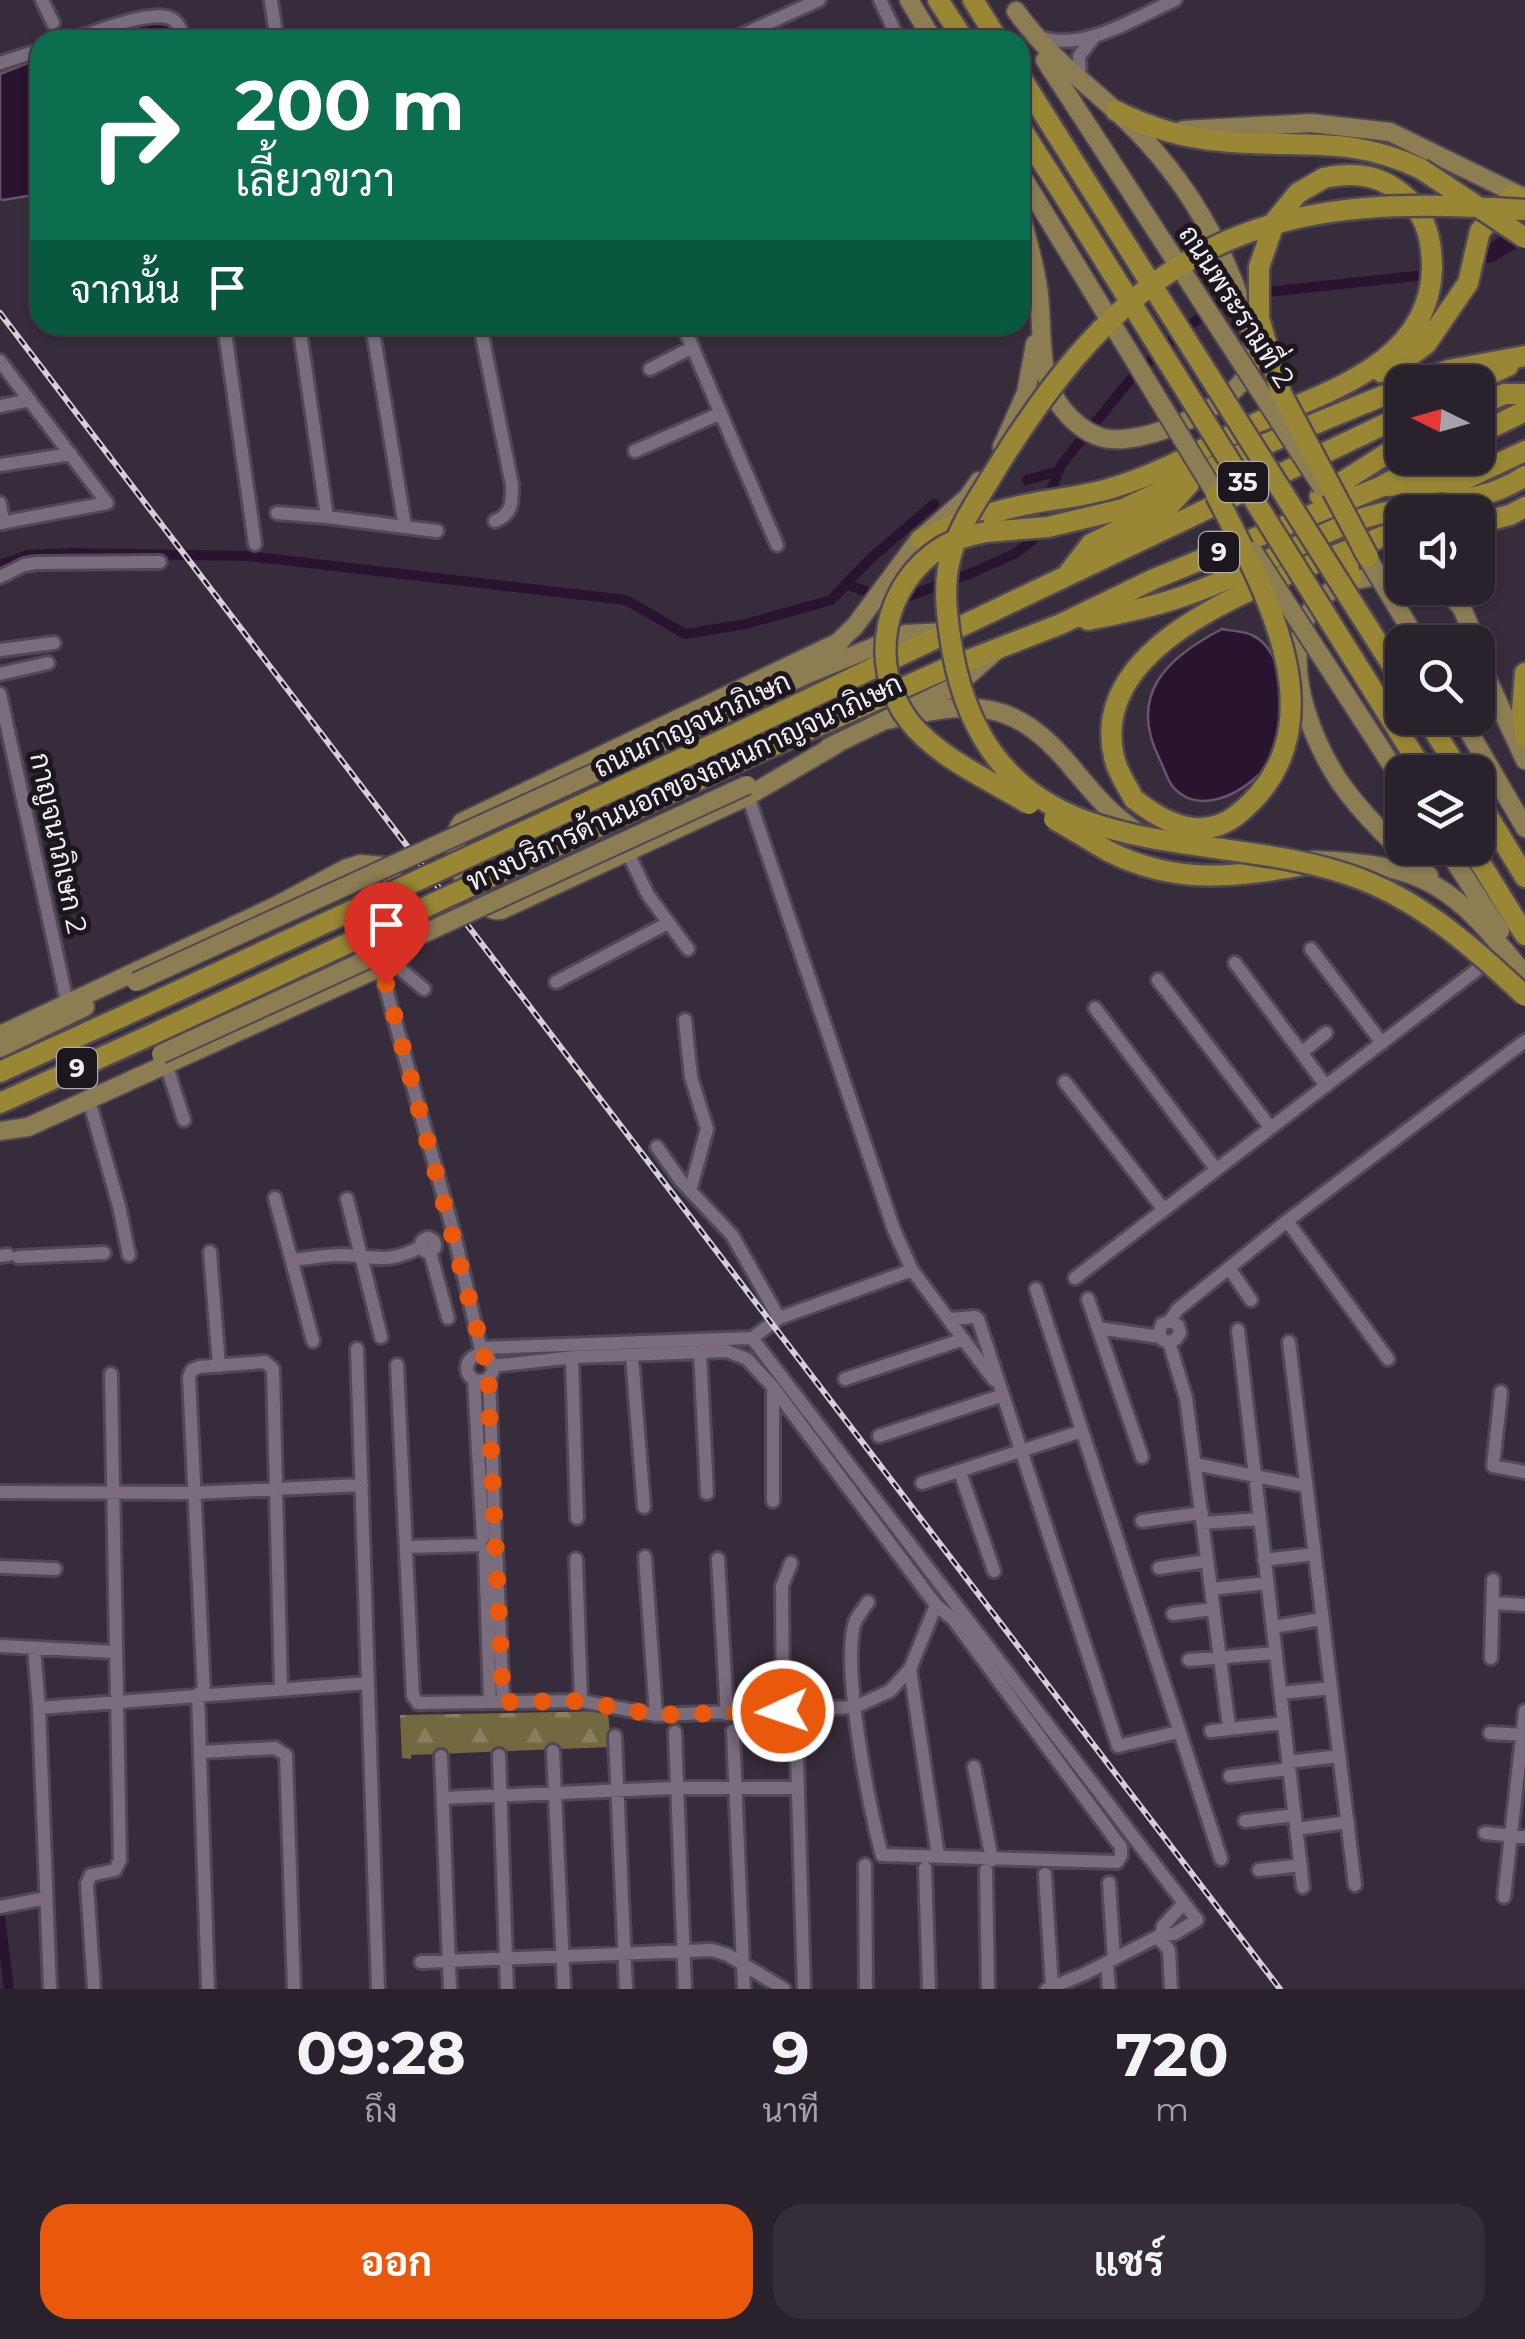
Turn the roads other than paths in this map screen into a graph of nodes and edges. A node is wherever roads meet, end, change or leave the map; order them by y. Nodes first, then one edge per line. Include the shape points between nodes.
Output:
1 (42, 0) edge
2 (819, 0) edge
3 (880, 0) edge
4 (909, 0) edge
5 (938, 0) edge
6 (972, 0) edge
7 (1175, 0) edge
8 (272, 1) edge
9 (1013, 6) edge
10 (53, 23) dead end
11 (107, 30) edge
12 (180, 30) edge
13 (276, 30) edge
14 (753, 30) edge
15 (894, 30) edge
16 (928, 30) edge
17 (958, 30) edge
18 (992, 30) edge
19 (1028, 30) edge
20 (1030, 30) edge
21 (1030, 30) edge
22 (1030, 33) edge
23 (1034, 36) junction
24 (1096, 36) junction
25 (30, 53) edge
26 (0, 63) edge
27 (1081, 84) junction
28 (1030, 92) edge
29 (1116, 111) junction
30 (1168, 131) junction
31 (1030, 143) edge
32 (1030, 189) edge
33 (1523, 204) edge
34 (1525, 238) edge
35 (1030, 255) edge
36 (1038, 289) junction
37 (225, 335) edge
38 (300, 335) edge
39 (374, 335) edge
40 (482, 335) edge
41 (688, 335) edge
42 (693, 346) junction
43 (1525, 357) edge
44 (0, 361) edge
45 (1478, 365) edge
46 (650, 369) dead end
47 (1495, 372) edge
48 (1346, 385) junction
49 (1525, 394) edge
50 (1385, 395) edge
51 (1495, 398) edge
52 (30, 400) junction
53 (0, 406) edge
54 (1525, 411) edge
55 (721, 413) junction
56 (1256, 424) junction
57 (1385, 424) edge
58 (1495, 426) edge
59 (635, 451) dead end
60 (1525, 451) edge
61 (1246, 452) junction
62 (71, 454) junction
63 (1385, 455) edge
64 (0, 465) edge
65 (1401, 475) edge
66 (1525, 476) edge
67 (1194, 477) junction
68 (1380, 486) junction
69 (1216, 496) junction
70 (0, 503) edge
71 (1525, 507) edge
72 (276, 514) dead end
73 (327, 518) junction
74 (1495, 519) edge
75 (496, 522) dead end
76 (2, 523) edge
77 (405, 528) junction
78 (437, 532) dead end
79 (1269, 532) junction
80 (1385, 536) edge
81 (921, 538) junction
82 (256, 544) dead end
83 (777, 545) dead end
84 (1345, 553) junction
85 (1368, 557) junction
86 (160, 562) dead end
87 (1068, 575) junction
88 (1385, 576) edge
89 (0, 578) edge
90 (1351, 579) junction
91 (1276, 581) junction
92 (1179, 598) junction
93 (1061, 624) junction
94 (1408, 625) edge
95 (945, 632) junction
96 (841, 641) junction
97 (54, 643) dead end
98 (1000, 647) junction
99 (0, 650) edge
100 (1385, 654) edge
101 (48, 662) dead end
102 (1525, 673) edge
103 (0, 674) edge
104 (803, 676) junction
105 (0, 694) edge
106 (1495, 696) edge
107 (887, 720) junction
108 (1471, 735) edge
109 (1525, 736) edge
110 (1385, 755) edge
111 (1413, 755) edge
112 (1525, 760) edge
113 (747, 790) junction
114 (1495, 828) edge
115 (1525, 828) edge
116 (628, 851) junction
117 (1331, 860) junction
118 (1457, 865) edge
119 (1482, 865) edge
120 (1525, 877) edge
121 (1436, 883) junction
122 (668, 922) junction
123 (1525, 935) edge
124 (1504, 948) junction
125 (688, 949) dead end
126 (1312, 949) dead end
127 (1236, 962) dead end
128 (386, 965) junction
129 (1525, 972) edge
130 (1158, 980) dead end
131 (556, 982) dead end
132 (424, 989) dead end
133 (1525, 996) edge
134 (67, 1002) junction
135 (1095, 1008) dead end
136 (685, 1020) dead end
137 (1326, 1032) dead end
138 (0, 1035) edge
139 (1525, 1041) edge
140 (1382, 1043) junction
141 (0, 1048) edge
142 (1302, 1052) junction
143 (164, 1059) junction
144 (0, 1072) edge
145 (1065, 1082) dead end
146 (1326, 1086) junction
147 (89, 1100) junction
148 (0, 1103) edge
149 (184, 1120) dead end
150 (1270, 1127) junction
151 (0, 1130) edge
152 (657, 1147) dead end
153 (1216, 1169) junction
154 (690, 1191) junction
155 (275, 1198) dead end
156 (348, 1200) dead end
157 (1164, 1210) junction
158 (1287, 1221) junction
159 (455, 1238) junction
160 (429, 1247) junction
161 (104, 1252) dead end
162 (210, 1252) dead end
163 (128, 1255) dead end
164 (9, 1256) edge
165 (293, 1260) junction
166 (363, 1260) junction
167 (1230, 1268) junction
168 (912, 1270) junction
169 (1075, 1278) dead end
170 (1036, 1289) dead end
171 (1088, 1299) dead end
172 (1252, 1300) dead end
173 (448, 1318) dead end
174 (779, 1318) junction
175 (950, 1320) junction
176 (1098, 1328) junction
177 (1238, 1330) dead end
178 (381, 1337) dead end
179 (752, 1338) junction
180 (961, 1340) junction
181 (1165, 1340) junction
182 (314, 1341) dead end
183 (1289, 1342) dead end
184 (357, 1349) dead end
185 (481, 1352) junction
186 (700, 1352) junction
187 (632, 1356) junction
188 (572, 1358) junction
189 (1388, 1359) dead end
190 (397, 1365) dead end
191 (219, 1366) junction
192 (111, 1374) dead end
193 (485, 1374) junction
194 (845, 1380) dead end
195 (773, 1387) junction
196 (1002, 1392) junction
197 (1501, 1392) dead end
198 (1082, 1430) junction
199 (879, 1436) dead end
200 (1021, 1450) junction
201 (1142, 1457) dead end
202 (1195, 1464) junction
203 (960, 1472) junction
204 (1525, 1472) edge
205 (1254, 1476) junction
206 (922, 1482) dead end
207 (362, 1485) junction
208 (1306, 1486) junction
209 (275, 1488) junction
210 (0, 1492) edge
211 (115, 1492) junction
212 (193, 1493) junction
213 (708, 1493) dead end
214 (774, 1501) dead end
215 (644, 1508) dead end
216 (577, 1518) dead end
217 (1202, 1518) junction
218 (1259, 1518) junction
219 (1142, 1520) dead end
220 (488, 1544) junction
221 (406, 1546) junction
222 (1314, 1554) junction
223 (646, 1556) dead end
224 (718, 1558) dead end
225 (576, 1559) dead end
226 (1264, 1560) junction
227 (1207, 1561) junction
228 (792, 1563) dead end
229 (0, 1567) edge
230 (1159, 1568) dead end
231 (55, 1569) dead end
232 (994, 1571) dead end
233 (1494, 1580) dead end
234 (1267, 1583) junction
235 (1211, 1589) junction
236 (868, 1602) dead end
237 (1492, 1603) junction
238 (936, 1605) junction
239 (1525, 1605) edge
240 (1214, 1608) junction
241 (1173, 1614) dead end
242 (1322, 1620) junction
243 (1273, 1627) junction
244 (0, 1646) edge
245 (34, 1648) junction
246 (115, 1652) junction
247 (1276, 1653) junction
248 (1220, 1656) junction
249 (1491, 1658) dead end
250 (1190, 1660) dead end
251 (910, 1670) junction
252 (368, 1683) junction
253 (281, 1688) junction
254 (1331, 1688) junction
255 (1281, 1693) junction
256 (201, 1694) junction
257 (117, 1700) junction
258 (581, 1701) junction
259 (497, 1702) junction
260 (40, 1708) junction
261 (855, 1708) junction
262 (783, 1711) junction
263 (1525, 1711) edge
264 (727, 1714) junction
265 (656, 1715) junction
266 (1284, 1723) junction
267 (796, 1726) dead end
268 (1229, 1727) junction
269 (1211, 1730) dead end
270 (734, 1731) dead end
271 (675, 1732) dead end
272 (1178, 1732) junction
273 (1490, 1733) dead end
274 (1524, 1735) edge
275 (615, 1736) dead end
276 (553, 1751) dead end
277 (202, 1752) junction
278 (500, 1754) dead end
279 (442, 1756) dead end
280 (1340, 1756) junction
281 (1289, 1766) junction
282 (974, 1767) dead end
283 (1230, 1776) dead end
284 (676, 1788) junction
285 (737, 1788) junction
286 (798, 1788) junction
287 (617, 1791) junction
288 (556, 1794) junction
289 (500, 1796) junction
290 (443, 1798) junction
291 (1244, 1821) dead end
292 (1296, 1822) junction
293 (1348, 1822) junction
294 (1485, 1833) dead end
295 (1518, 1836) edge
296 (938, 1856) junction
297 (1221, 1859) dead end
298 (865, 1865) dead end
299 (989, 1865) junction
300 (1301, 1865) junction
301 (925, 1868) dead end
302 (1260, 1870) dead end
303 (1044, 1874) dead end
304 (1109, 1883) dead end
305 (1303, 1886) dead end
306 (1356, 1886) dead end
307 (1504, 1897) dead end
308 (46, 1898) junction
309 (1184, 1903) junction
310 (0, 1906) edge
311 (1159, 1936) junction
312 (684, 1950) junction
313 (626, 1952) junction
314 (562, 1955) junction
315 (506, 1958) junction
316 (449, 1960) junction
317 (1110, 1961) junction
318 (422, 1962) dead end
319 (744, 1964) junction
320 (1049, 1988) edge
321 (50, 1989) edge
322 (94, 1989) edge
323 (208, 1989) edge
324 (294, 1989) edge
325 (378, 1989) edge
326 (450, 1989) edge
327 (508, 1989) edge
328 (564, 1989) edge
329 (626, 1989) edge
330 (685, 1989) edge
331 (744, 1989) edge
332 (784, 1989) edge
333 (804, 1989) edge
334 (866, 1989) edge
335 (929, 1989) edge
336 (988, 1989) edge
337 (1109, 1989) edge
338 (1171, 1989) edge

1 - 10 street
2 - 14 street
3 - 15 street
4 - 16 main road
5 - 17 highway
6 - 18 highway
7 - 24 street
8 - 13 street
9 - 19 main road, ถนนพระรามที่ 2 / 35, bridge
9 - 20 main road
11 - 12 street via 156,16 172,18
21 - 23 main road
22 - 85 main road, ถนนพระรามที่ 2 / 35, bridge
23 - 24 street via 1056,42
23 - 27 main road
24 - 27 street via 1079,56
25 - 26 street
27 - 29 main road
28 - 100 highway, 35, bridge
29 - 30 highway
29 - 36 main road via 1187,192 1207,226 1242,305 1253,360 1239,384 1201,413 1163,430 1102,437 1074,422 1048,383
30 - 33 main road via 1311,123 1390,132
30 - 34 highway, bridge via 1218,141 1358,146 1421,169
31 - 111 highway, 35, bridge
32 - 69 main road, 35, bridge
33 - 48 highway via 1475,255 1417,352
33 - 133 highway, bridge via 1309,216 1234,236 1181,263 1114,315 1039,403 959,534 946,593 954,661 971,719 999,762 1038,796 1108,828 1360,879 1448,928
35 - 36 main road
36 - 81 main road via 1033,365 1013,422 968,496
37 - 82 street
38 - 73 street
39 - 77 street
40 - 75 street via 512,485 512,506
41 - 42 street
42 - 46 street
42 - 55 street
43 - 45 highway
43 - 47 highway
44 - 52 street
48 - 56 highway
48 - 85 highway, bridge via 1407,338 1432,284 1424,221 1406,196 1372,176 1349,173 1298,193 1275,221 1258,267 1259,318 1281,393
49 - 51 highway
50 - 61 highway
52 - 53 street
52 - 62 street
54 - 58 highway
55 - 59 street
55 - 83 street
56 - 61 highway
56 - 81 highway via 1140,478
57 - 87 highway, ถนนกาญจนาภิเษก / 9
60 - 68 highway via 1462,481
61 - 67 highway
62 - 64 street
62 - 76 street via 106,506
63 - 79 highway, ถนนกาญจนาภิเษก
65 - 68 highway, ถนนกาญจนาภิเษก / 9
66 - 92 highway via 1488,495 1355,521
67 - 87 highway via 1178,499 1090,544
67 - 117 highway, bridge via 1123,509 1048,527 986,532 925,559 896,598 886,630 892,686 908,720 942,751 1137,866 1187,876 1241,876
68 - 79 highway, ถนนกาญจนาภิเษก / 9
69 - 91 highway, bridge via 1267,597 1278,630 1291,696 1288,740 1268,785 1228,822 1174,825 1134,799 1114,760 1116,709 1132,674 1183,626
69 - 110 main road, 35, bridge
70 - 76 street
71 - 74 highway
72 - 73 street
73 - 77 street
77 - 78 street
79 - 93 highway, ถนนกาญจนาภิเษก / 9
80 - 84 highway
81 - 96 main road
84 - 90 highway
84 - 91 highway
85 - 94 main road, ถนนพระรามที่ 2 / 35, bridge
86 - 89 street via 24,564
87 - 95 highway, ถนนกาญจนาภิเษก / 9
88 - 90 main road
90 - 121 main road via 1319,598 1302,625 1299,663 1307,708 1324,754 1353,800
91 - 92 highway
92 - 93 highway
93 - 98 highway, ถนนกาญจนาภิเษก / 9
95 - 104 main road via 905,634
95 - 144 highway, ถนนกาญจนาภิเษก / 9, bridge
96 - 104 main road
96 - 116 main road via 490,806 462,822 453,843 467,882 492,912
97 - 99 street
98 - 107 main road, ทางบริการด้านนอกของถนนกาญจนาภิเษก via 956,686
98 - 148 highway, ถนนกาญจนาภิเษก / 9, bridge
101 - 103 street
102 - 109 highway
104 - 141 main road, bridge
105 - 134 street, กาญจนาภิเษก 2
106 - 112 main road
107 - 113 main road, ทางบริการด้านนอกของถนนกาญจนาภิเษก
107 - 117 main road via 964,707 998,711 1038,730 1102,804 1149,839 1193,854
108 - 115 main road
113 - 116 main road
113 - 143 main road, ทางบริการด้านนอกของถนนกาญจนาภิเษก, bridge
113 - 168 street
114 - 120 highway
116 - 122 street
117 - 121 main road via 1388,866
118 - 129 main road
119 - 123 highway
121 - 124 main road
122 - 125 street
122 - 131 street
124 - 129 main road
124 - 140 street
126 - 140 street
127 - 142 street
128 - 132 street
128 - 134 main road via 408,952 415,926 406,896 384,866 360,864
128 - 143 main road
128 - 159 street
130 - 150 street
134 - 138 main road
135 - 153 street
136 - 154 street via 691,1077 707,1129
137 - 142 street
139 - 158 street
140 - 146 street
142 - 146 street
143 - 147 main road
143 - 149 street
143 - 151 main road, ทางบริการด้านนอกของถนนกาญจนาภิเษก
145 - 157 street
146 - 150 street
147 - 151 main road via 28,1127
147 - 163 street
150 - 153 street
152 - 154 street
153 - 157 street
154 - 174 street via 732,1235
155 - 165 street
156 - 166 street
157 - 169 street
158 - 167 street
158 - 189 street
159 - 160 street
159 - 185 street
160 - 166 street
160 - 173 street
161 - 164 street
162 - 191 street
165 - 166 street
165 - 182 street
166 - 178 street
167 - 172 street
167 - 181 street via 1177,1310 1170,1321 1180,1333
168 - 174 street
168 - 175 street
170 - 198 street
171 - 176 street
174 - 179 street
175 - 180 street
175 - 196 street via 978,1319
176 - 181 street
176 - 201 street
177 - 205 street
179 - 185 street
179 - 309 street
180 - 194 street
180 - 196 street
181 - 202 street via 1184,1388
183 - 208 street
184 - 207 street
185 - 193 street
185 - 193 street via 467,1371
186 - 187 street
186 - 195 street via 738,1353
186 - 213 street
187 - 188 street
187 - 215 street
188 - 193 street
188 - 216 street
190 - 221 street
191 - 209 street via 265,1362 273,1369
191 - 212 street via 200,1366 189,1377
192 - 211 street
193 - 220 street
195 - 214 street
195 - 238 street
196 - 199 street
196 - 200 street
197 - 204 street via 1493,1466
198 - 200 street
198 - 272 street
200 - 203 street
200 - 272 street via 1118,1746
202 - 205 street
202 - 217 street
203 - 206 street
203 - 232 street
205 - 208 street
205 - 218 street
207 - 209 street
207 - 252 street
208 - 222 street
209 - 212 street
209 - 253 street
210 - 211 street
211 - 212 street
211 - 246 street
212 - 256 street
217 - 218 street
217 - 219 street
217 - 227 street
218 - 226 street
220 - 221 street
220 - 259 street
221 - 259 street via 414,1700
222 - 226 street
222 - 242 street
223 - 265 street
224 - 264 street
225 - 258 street
226 - 234 street
227 - 230 street
227 - 235 street
228 - 262 street via 782,1586
229 - 231 street
233 - 237 street
234 - 235 street
234 - 243 street
235 - 240 street
236 - 261 street via 852,1641
237 - 239 street
237 - 249 street
238 - 251 street
238 - 299 street via 953,1619 1121,1847 1116,1862
240 - 241 street
240 - 248 street
242 - 243 street
242 - 254 street
243 - 247 street
244 - 245 street
245 - 246 street
245 - 260 street
246 - 257 street
247 - 248 street
247 - 255 street
248 - 250 street
248 - 268 street
251 - 261 street via 890,1691
251 - 296 street
252 - 253 street
252 - 325 street
253 - 256 street
254 - 255 street
254 - 280 street
255 - 266 street
256 - 257 street
256 - 277 street
257 - 260 street
257 - 322 street via 120,1860 116,1870 92,1876 88,1884
258 - 259 street
258 - 265 street
260 - 308 street
261 - 262 street
261 - 296 street via 882,1856
262 - 264 street
263 - 274 street
264 - 265 street
266 - 268 street
266 - 281 street
267 - 286 street
268 - 269 street
270 - 285 street
271 - 284 street
272 - 297 street
273 - 274 street
274 - 295 street
275 - 287 street
276 - 288 street
277 - 323 street
277 - 324 street via 274,1748 286,1755
278 - 289 street
279 - 290 street
280 - 281 street
280 - 293 street
281 - 283 street
281 - 292 street
282 - 299 street
284 - 285 street
284 - 287 street
284 - 312 street
285 - 286 street
285 - 319 street
286 - 333 street
287 - 288 street
287 - 313 street
288 - 289 street
288 - 314 street
289 - 290 street
289 - 315 street
290 - 316 street
291 - 292 street
292 - 293 street
292 - 300 street
293 - 306 street
294 - 295 street
295 - 307 street
296 - 299 street
298 - 334 street
299 - 336 street
300 - 302 street
300 - 305 street
301 - 335 street
303 - 320 street
304 - 317 street
308 - 310 street
308 - 321 street
309 - 311 street
309 - 311 street via 1197,1920
311 - 317 street
311 - 338 street via 1169,1950
312 - 313 street
312 - 319 street via 712,1950
312 - 330 street
313 - 314 street
313 - 329 street
314 - 315 street
314 - 328 street
315 - 316 street
315 - 327 street
316 - 318 street
316 - 326 street
317 - 320 street
317 - 337 street
319 - 331 street
319 - 332 street

